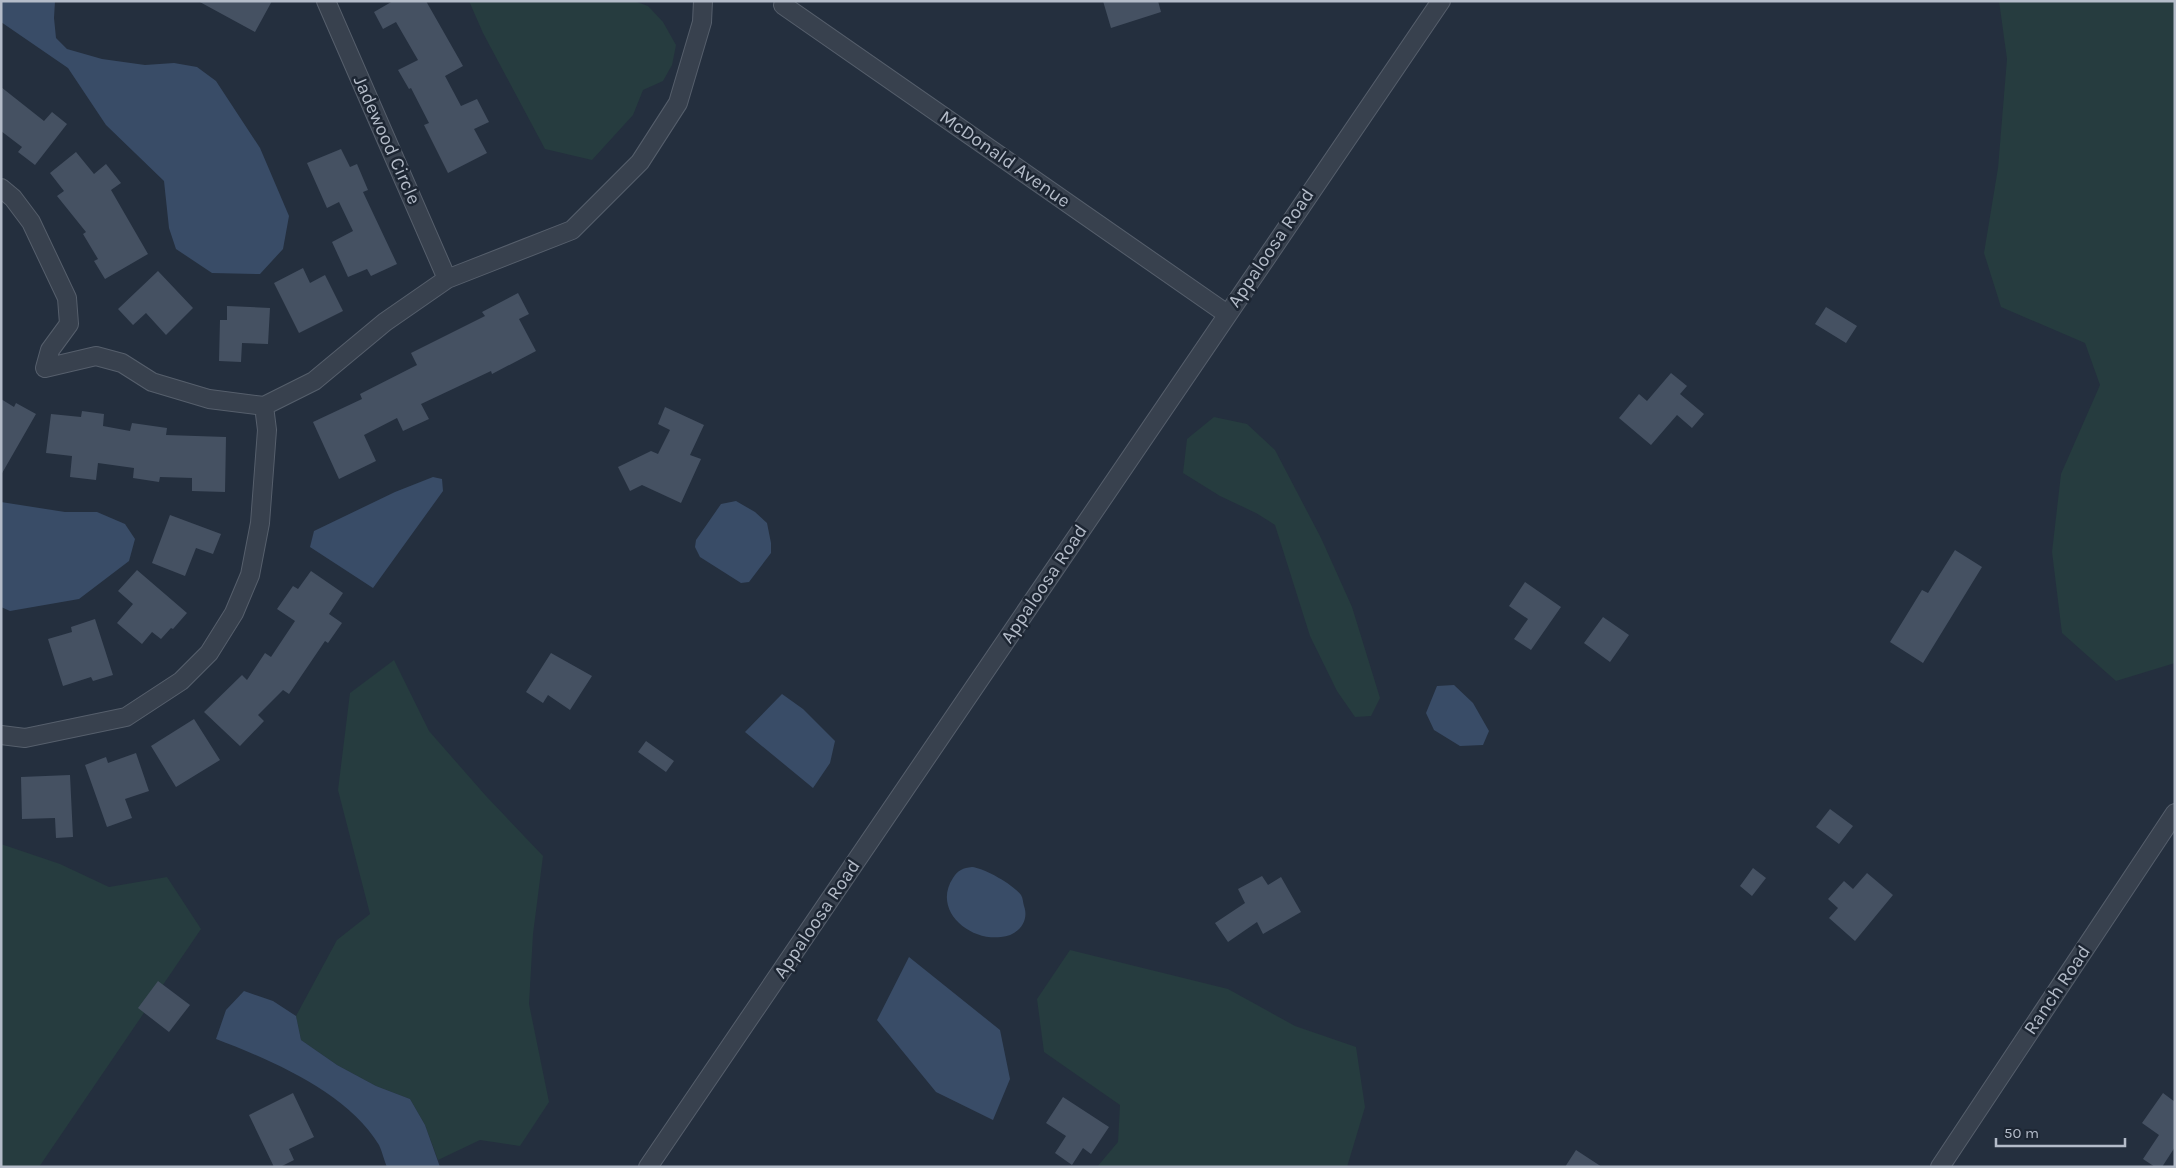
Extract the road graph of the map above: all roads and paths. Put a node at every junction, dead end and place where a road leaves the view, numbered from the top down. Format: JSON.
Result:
{"nodes":[{"id":1,"x":326,"y":1,"type":"edge"},
{"id":2,"x":703,"y":1,"type":"edge"},
{"id":3,"x":1440,"y":1,"type":"edge"},
{"id":4,"x":782,"y":6,"type":"dead end"},
{"id":5,"x":5,"y":197,"type":"edge"},
{"id":6,"x":447,"y":279,"type":"junction"},
{"id":7,"x":1226,"y":314,"type":"junction"},
{"id":8,"x":264,"y":406,"type":"junction"},
{"id":9,"x":1,"y":735,"type":"edge"},
{"id":10,"x":2175,"y":813,"type":"edge"},
{"id":11,"x":648,"y":1167,"type":"edge"},
{"id":12,"x":1940,"y":1167,"type":"edge"}],
"edges":[{"from":1,"to":6,"type":"street","name":"Jadewood Circle"},
{"from":2,"to":6,"type":"street"},
{"from":3,"to":7,"type":"street","name":"Appaloosa Road"},
{"from":4,"to":7,"type":"street","name":"McDonald Avenue"},
{"from":5,"to":8,"type":"street"},
{"from":6,"to":8,"type":"street"},
{"from":7,"to":11,"type":"street","name":"Appaloosa Road"},
{"from":8,"to":9,"type":"street"},
{"from":10,"to":12,"type":"street","name":"Ranch Road"}]}
